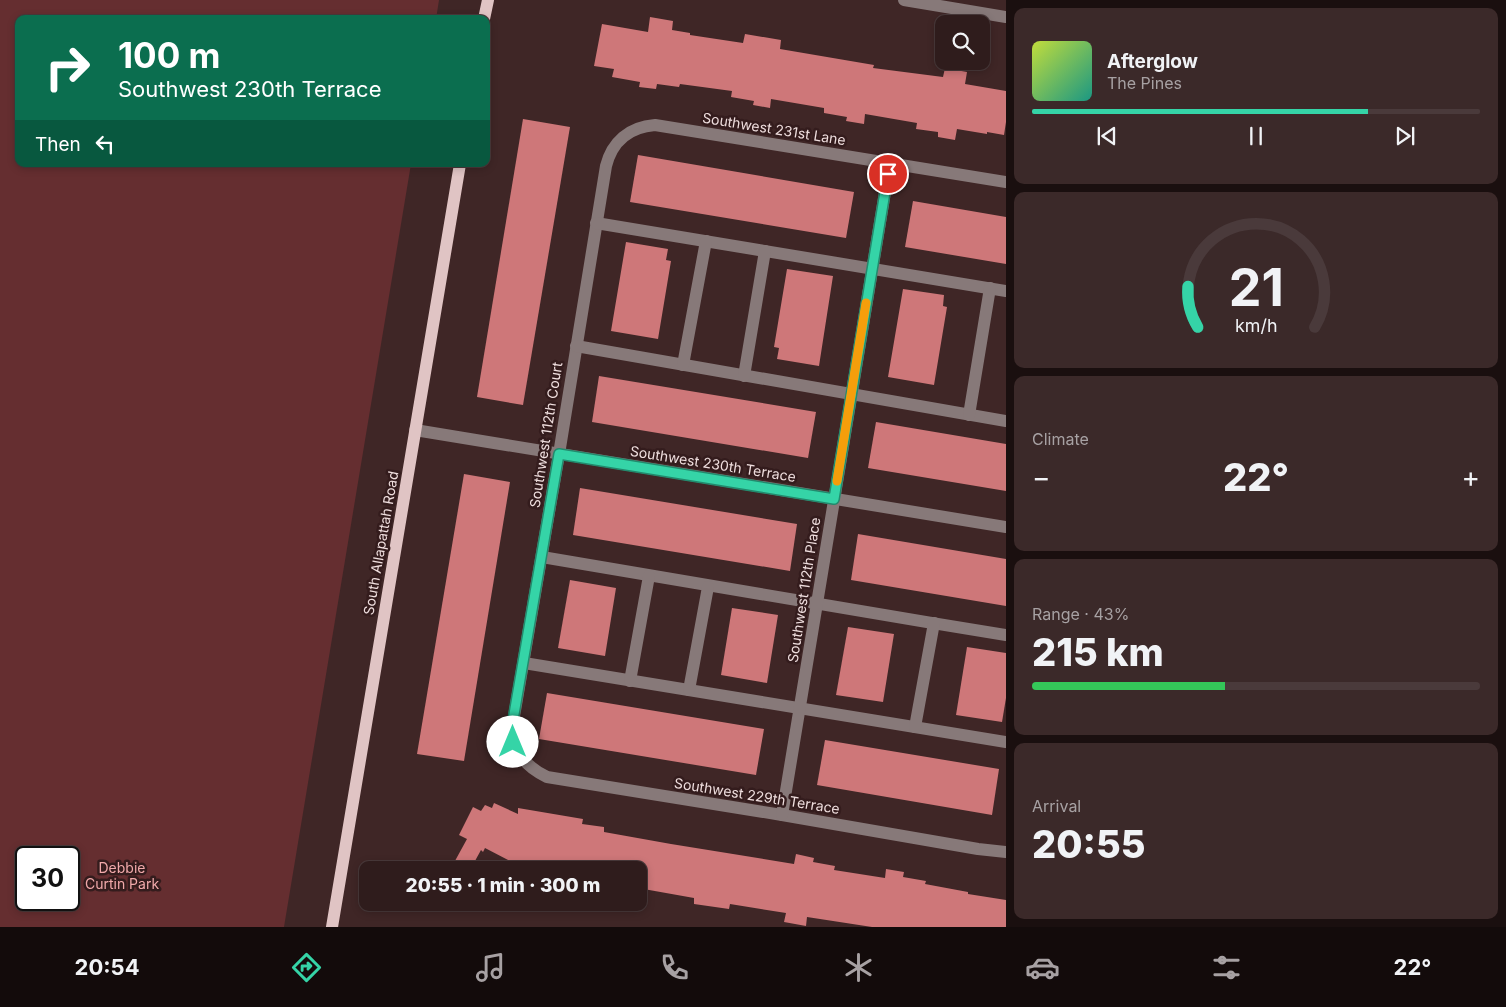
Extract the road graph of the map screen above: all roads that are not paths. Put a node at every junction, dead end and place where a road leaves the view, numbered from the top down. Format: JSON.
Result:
{"nodes":[{"id":1,"x":488,"y":0,"type":"edge"},
{"id":2,"x":904,"y":0,"type":"edge"},
{"id":3,"x":485,"y":15,"type":"edge"},
{"id":4,"x":1006,"y":17,"type":"edge"},
{"id":5,"x":627,"y":133,"type":"joint"},
{"id":6,"x":890,"y":162,"type":"junction"},
{"id":7,"x":459,"y":167,"type":"edge"},
{"id":8,"x":1006,"y":182,"type":"edge"},
{"id":9,"x":596,"y":223,"type":"junction"},
{"id":10,"x":706,"y":241,"type":"junction"},
{"id":11,"x":765,"y":250,"type":"junction"},
{"id":12,"x":872,"y":268,"type":"junction"},
{"id":13,"x":990,"y":288,"type":"junction"},
{"id":14,"x":1006,"y":291,"type":"edge"},
{"id":15,"x":576,"y":346,"type":"junction"},
{"id":16,"x":683,"y":365,"type":"junction"},
{"id":17,"x":744,"y":376,"type":"junction"},
{"id":18,"x":852,"y":395,"type":"junction"},
{"id":19,"x":969,"y":415,"type":"junction"},
{"id":20,"x":1006,"y":421,"type":"edge"},
{"id":21,"x":415,"y":430,"type":"junction"},
{"id":22,"x":559,"y":454,"type":"junction"},
{"id":23,"x":834,"y":499,"type":"junction"},
{"id":24,"x":1006,"y":527,"type":"edge"},
{"id":25,"x":542,"y":557,"type":"junction"},
{"id":26,"x":649,"y":576,"type":"junction"},
{"id":27,"x":708,"y":587,"type":"junction"},
{"id":28,"x":817,"y":603,"type":"junction"},
{"id":29,"x":934,"y":624,"type":"junction"},
{"id":30,"x":1006,"y":636,"type":"edge"},
{"id":31,"x":524,"y":663,"type":"junction"},
{"id":32,"x":630,"y":681,"type":"junction"},
{"id":33,"x":689,"y":690,"type":"junction"},
{"id":34,"x":800,"y":708,"type":"junction"},
{"id":35,"x":915,"y":727,"type":"junction"},
{"id":36,"x":1006,"y":742,"type":"edge"},
{"id":37,"x":516,"y":748,"type":"joint"},
{"id":38,"x":782,"y":815,"type":"junction"},
{"id":39,"x":1006,"y":852,"type":"edge"},
{"id":40,"x":332,"y":927,"type":"edge"}],
"edges":[{"from":1,"to":3,"type":"main road"},
{"from":2,"to":4,"type":"street"},
{"from":5,"to":6,"type":"street","name":"Southwest 231st Lane"},
{"from":5,"to":9,"type":"street","name":"Southwest 112th Court"},
{"from":6,"to":8,"type":"street","name":"Southwest 231st Lane"},
{"from":6,"to":12,"type":"street","name":"Southwest 112th Place"},
{"from":7,"to":21,"type":"main road","name":"South Allapattah Road"},
{"from":9,"to":10,"type":"street"},
{"from":9,"to":15,"type":"street","name":"Southwest 112th Court"},
{"from":10,"to":11,"type":"street"},
{"from":10,"to":16,"type":"street"},
{"from":11,"to":12,"type":"street"},
{"from":11,"to":17,"type":"street"},
{"from":12,"to":13,"type":"street"},
{"from":12,"to":18,"type":"street","name":"Southwest 112th Place"},
{"from":13,"to":14,"type":"street"},
{"from":13,"to":19,"type":"street"},
{"from":15,"to":16,"type":"street"},
{"from":15,"to":22,"type":"street","name":"Southwest 112th Court"},
{"from":16,"to":17,"type":"street"},
{"from":17,"to":18,"type":"street"},
{"from":18,"to":19,"type":"street"},
{"from":18,"to":23,"type":"street","name":"Southwest 112th Place"},
{"from":19,"to":20,"type":"street"},
{"from":21,"to":22,"type":"street","name":"Southwest 230th Terrace"},
{"from":21,"to":40,"type":"main road","name":"South Allapattah Road"},
{"from":22,"to":23,"type":"street","name":"Southwest 230th Terrace"},
{"from":22,"to":25,"type":"street","name":"Southwest 112th Court"},
{"from":23,"to":24,"type":"street","name":"Southwest 230th Terrace"},
{"from":23,"to":28,"type":"street","name":"Southwest 112th Place"},
{"from":25,"to":26,"type":"street"},
{"from":25,"to":31,"type":"street","name":"Southwest 112th Court"},
{"from":26,"to":27,"type":"street"},
{"from":26,"to":32,"type":"street"},
{"from":27,"to":28,"type":"street"},
{"from":27,"to":33,"type":"street"},
{"from":28,"to":29,"type":"street"},
{"from":28,"to":34,"type":"street","name":"Southwest 112th Place"},
{"from":29,"to":30,"type":"street"},
{"from":29,"to":35,"type":"street"},
{"from":31,"to":32,"type":"street"},
{"from":31,"to":37,"type":"street","name":"Southwest 112th Court"},
{"from":32,"to":33,"type":"street"},
{"from":33,"to":34,"type":"street"},
{"from":34,"to":35,"type":"street"},
{"from":34,"to":38,"type":"street","name":"Southwest 112th Place"},
{"from":35,"to":36,"type":"street"},
{"from":37,"to":38,"type":"street","name":"Southwest 229th Terrace"},
{"from":38,"to":39,"type":"street","name":"Southwest 229th Terrace"}]}
